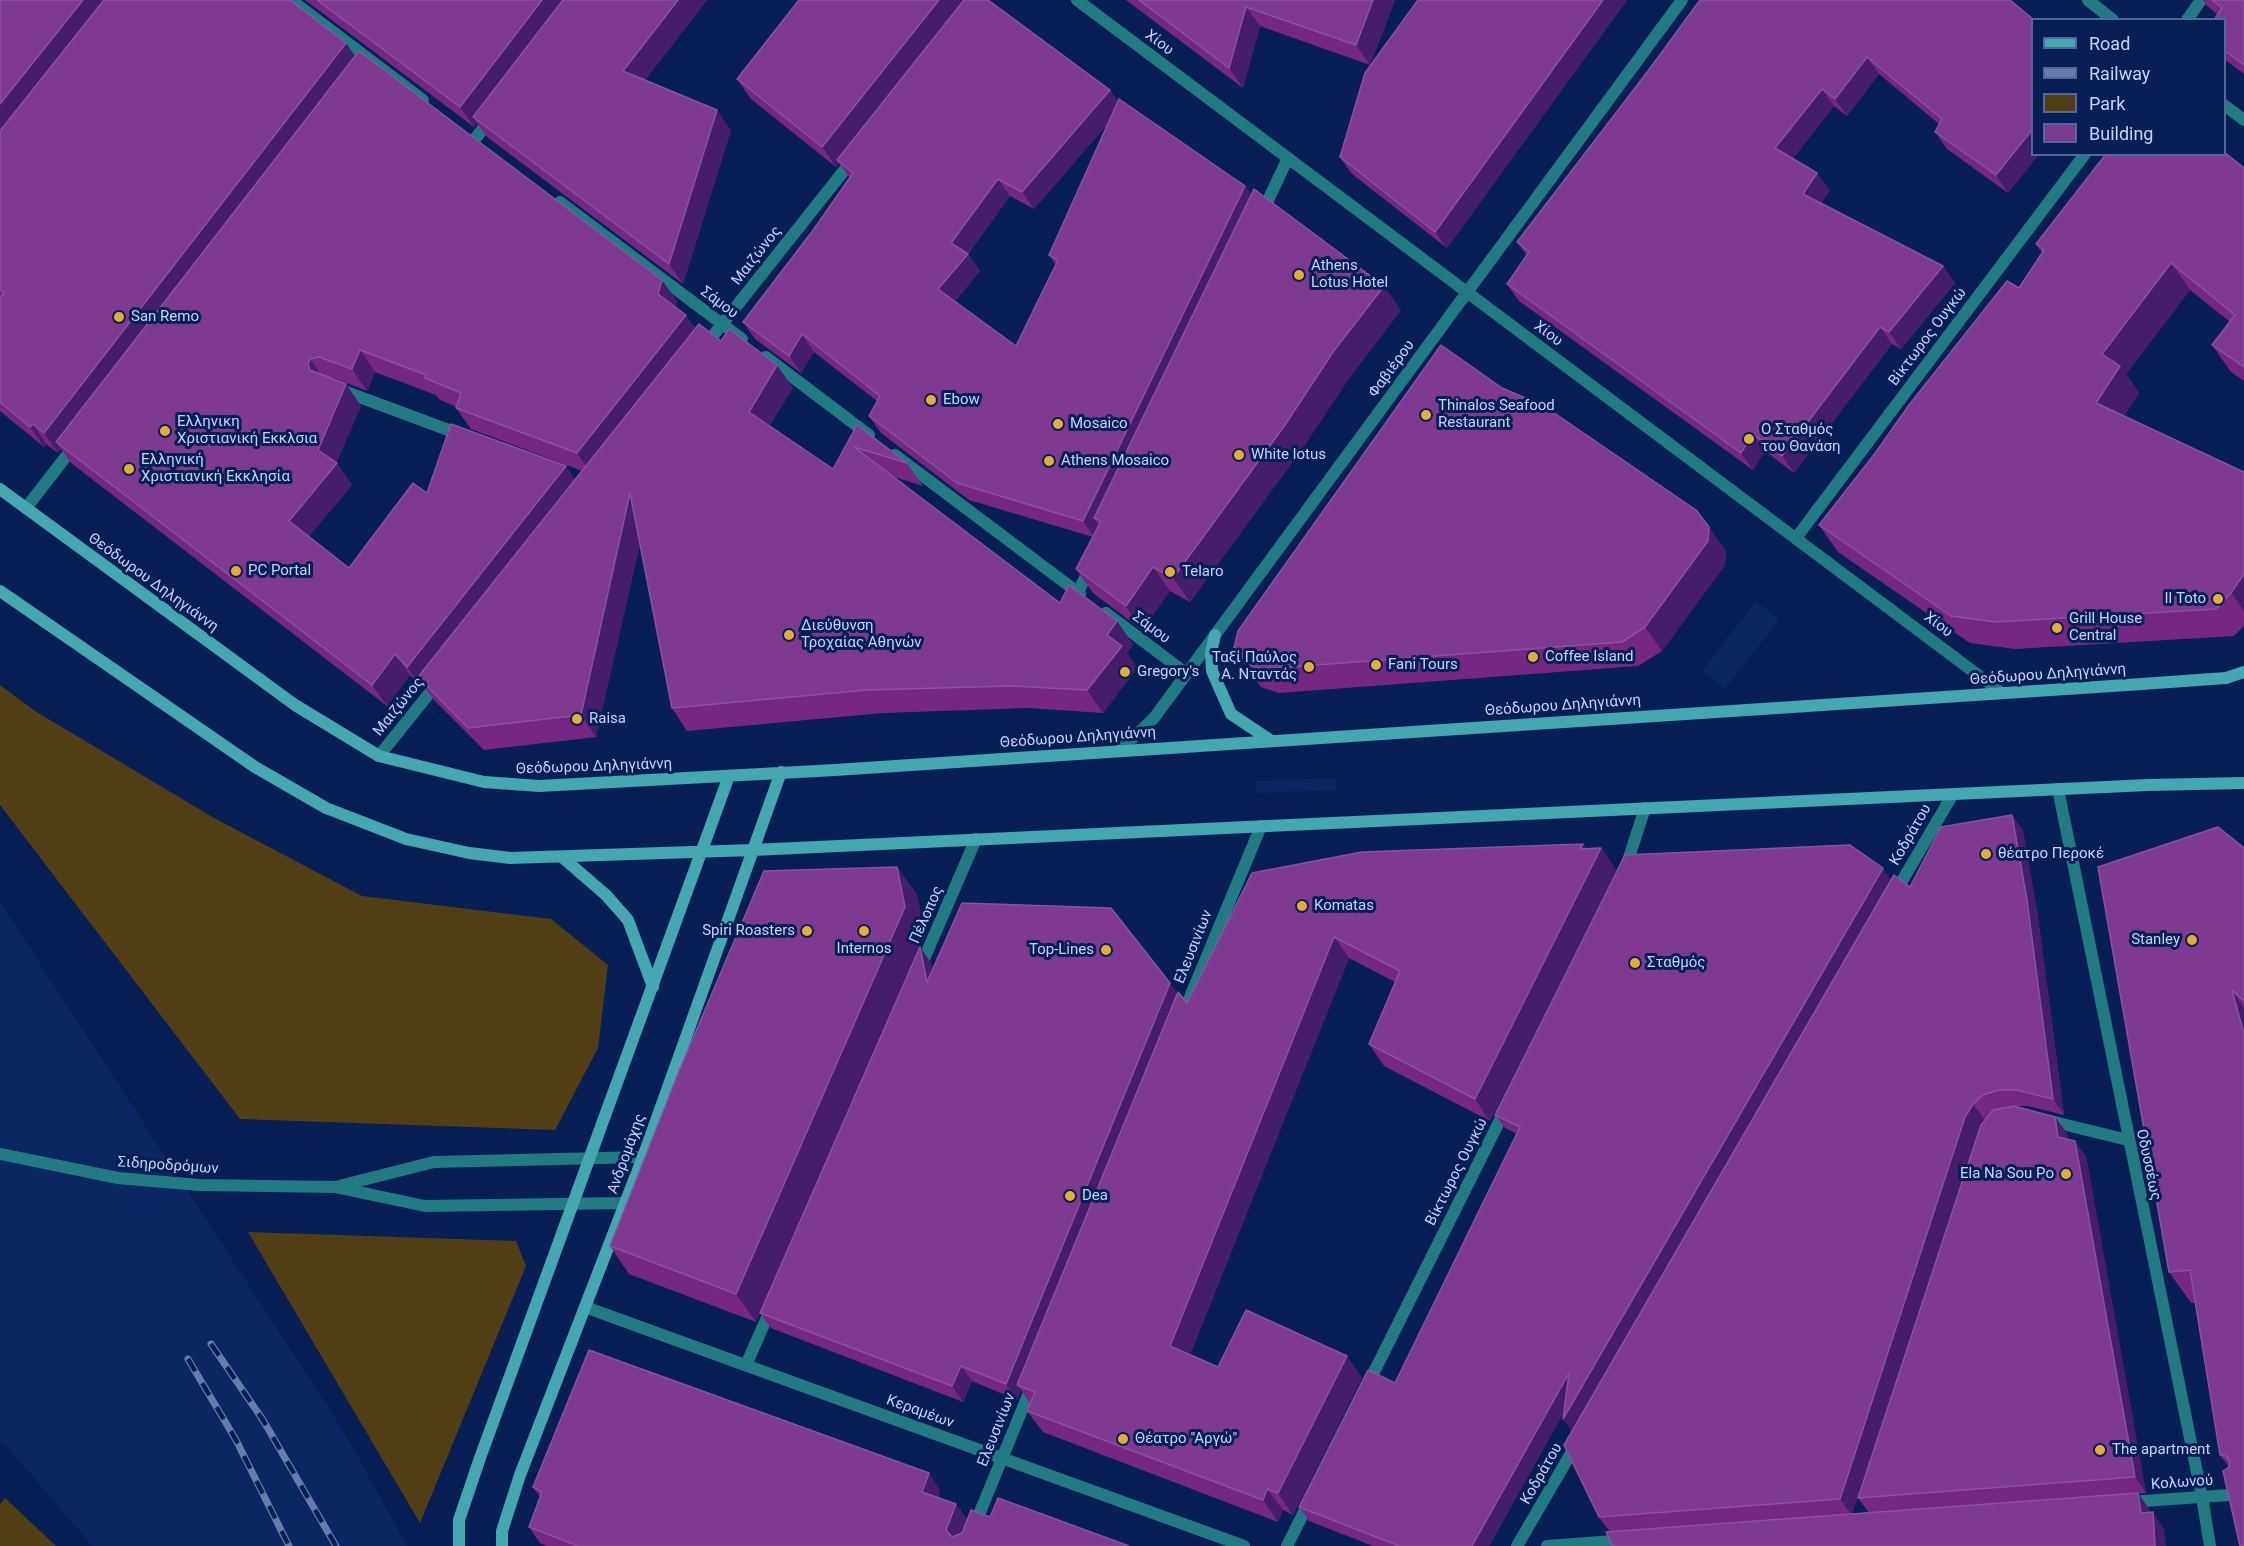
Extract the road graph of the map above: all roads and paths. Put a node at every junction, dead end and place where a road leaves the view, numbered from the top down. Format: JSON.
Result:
{"nodes":[{"id":1,"x":291,"y":0,"type":"edge"},
{"id":2,"x":1077,"y":0,"type":"edge"},
{"id":3,"x":1682,"y":0,"type":"edge"},
{"id":4,"x":2088,"y":0,"type":"edge"},
{"id":5,"x":2201,"y":0,"type":"edge"},
{"id":6,"x":2110,"y":18,"type":"edge"},
{"id":7,"x":2188,"y":18,"type":"edge"},
{"id":8,"x":2226,"y":106,"type":"edge"},
{"id":9,"x":438,"y":111,"type":"edge"},
{"id":10,"x":496,"y":111,"type":"edge"},
{"id":11,"x":2244,"y":120,"type":"edge"},
{"id":12,"x":475,"y":139,"type":"edge"},
{"id":13,"x":863,"y":146,"type":"edge"},
{"id":14,"x":2083,"y":156,"type":"edge"},
{"id":15,"x":1288,"y":158,"type":"junction"},
{"id":16,"x":551,"y":196,"type":"edge"},
{"id":17,"x":1258,"y":222,"type":"edge"},
{"id":18,"x":1467,"y":292,"type":"junction"},
{"id":19,"x":722,"y":324,"type":"junction"},
{"id":20,"x":694,"y":360,"type":"edge"},
{"id":21,"x":331,"y":386,"type":"edge"},
{"id":22,"x":84,"y":433,"type":"edge"},
{"id":23,"x":474,"y":439,"type":"edge"},
{"id":24,"x":0,"y":489,"type":"edge"},
{"id":25,"x":26,"y":508,"type":"junction"},
{"id":26,"x":1796,"y":538,"type":"junction"},
{"id":27,"x":1099,"y":550,"type":"edge"},
{"id":28,"x":0,"y":591,"type":"edge"},
{"id":29,"x":1088,"y":599,"type":"junction"},
{"id":30,"x":1215,"y":635,"type":"junction"},
{"id":31,"x":447,"y":670,"type":"edge"},
{"id":32,"x":2244,"y":672,"type":"edge"},
{"id":33,"x":1186,"y":674,"type":"junction"},
{"id":34,"x":2002,"y":693,"type":"junction"},
{"id":35,"x":1271,"y":740,"type":"junction"},
{"id":36,"x":1120,"y":750,"type":"junction"},
{"id":37,"x":379,"y":756,"type":"junction"},
{"id":38,"x":781,"y":772,"type":"junction"},
{"id":39,"x":729,"y":776,"type":"junction"},
{"id":40,"x":2244,"y":783,"type":"edge"},
{"id":41,"x":2058,"y":789,"type":"junction"},
{"id":42,"x":1953,"y":794,"type":"junction"},
{"id":43,"x":1645,"y":808,"type":"junction"},
{"id":44,"x":1261,"y":826,"type":"junction"},
{"id":45,"x":976,"y":839,"type":"junction"},
{"id":46,"x":753,"y":850,"type":"junction"},
{"id":47,"x":702,"y":852,"type":"junction"},
{"id":48,"x":562,"y":857,"type":"junction"},
{"id":49,"x":1618,"y":885,"type":"edge"},
{"id":50,"x":1888,"y":907,"type":"edge"},
{"id":51,"x":914,"y":982,"type":"edge"},
{"id":52,"x":653,"y":987,"type":"junction"},
{"id":53,"x":1181,"y":1020,"type":"edge"},
{"id":54,"x":1511,"y":1098,"type":"edge"},
{"id":55,"x":2037,"y":1117,"type":"edge"},
{"id":56,"x":2128,"y":1140,"type":"junction"},
{"id":57,"x":0,"y":1154,"type":"edge"},
{"id":58,"x":592,"y":1157,"type":"junction"},
{"id":59,"x":643,"y":1157,"type":"junction"},
{"id":60,"x":335,"y":1187,"type":"junction"},
{"id":61,"x":575,"y":1203,"type":"junction"},
{"id":62,"x":625,"y":1203,"type":"junction"},
{"id":63,"x":775,"y":1299,"type":"edge"},
{"id":64,"x":585,"y":1306,"type":"junction"},
{"id":65,"x":746,"y":1365,"type":"junction"},
{"id":66,"x":1038,"y":1370,"type":"edge"},
{"id":67,"x":1362,"y":1397,"type":"edge"},
{"id":68,"x":1583,"y":1433,"type":"edge"},
{"id":69,"x":1002,"y":1458,"type":"junction"},
{"id":70,"x":1314,"y":1493,"type":"edge"},
{"id":71,"x":2244,"y":1494,"type":"edge"},
{"id":72,"x":2202,"y":1497,"type":"junction"},
{"id":73,"x":2119,"y":1503,"type":"edge"},
{"id":74,"x":1646,"y":1538,"type":"edge"},
{"id":75,"x":459,"y":1546,"type":"edge"},
{"id":76,"x":502,"y":1546,"type":"edge"},
{"id":77,"x":966,"y":1546,"type":"edge"},
{"id":78,"x":1244,"y":1546,"type":"edge"},
{"id":79,"x":1287,"y":1546,"type":"edge"},
{"id":80,"x":1517,"y":1546,"type":"edge"},
{"id":81,"x":1547,"y":1546,"type":"edge"},
{"id":82,"x":2210,"y":1546,"type":"edge"}],
"edges":[{"from":1,"to":9,"type":"street"},
{"from":2,"to":15,"type":"street","name":"Χίου"},
{"from":3,"to":18,"type":"street","name":"Φαβιέρου"},
{"from":4,"to":6,"type":"street"},
{"from":5,"to":7,"type":"street"},
{"from":8,"to":11,"type":"street"},
{"from":10,"to":12,"type":"street"},
{"from":13,"to":19,"type":"street","name":"Μαιζώνος"},
{"from":14,"to":26,"type":"street","name":"Βίκτωρος Ουγκώ"},
{"from":15,"to":17,"type":"street"},
{"from":15,"to":18,"type":"street","name":"Χίου"},
{"from":16,"to":19,"type":"street","name":"Σάμου"},
{"from":18,"to":26,"type":"street","name":"Χίου"},
{"from":18,"to":30,"type":"street","name":"Φαβιέρου"},
{"from":19,"to":20,"type":"street","name":"Μαιζώνος"},
{"from":19,"to":29,"type":"street","name":"Σάμου"},
{"from":21,"to":23,"type":"street"},
{"from":22,"to":25,"type":"street"},
{"from":24,"to":25,"type":"main road","name":"Θεόδωρου Δηληγιάννη"},
{"from":25,"to":37,"type":"main road","name":"Θεόδωρου Δηληγιάννη"},
{"from":26,"to":34,"type":"street","name":"Χίου"},
{"from":27,"to":29,"type":"street"},
{"from":28,"to":48,"type":"main road"},
{"from":29,"to":33,"type":"street","name":"Σάμου"},
{"from":30,"to":33,"type":"street","name":"Φαβιέρου"},
{"from":30,"to":35,"type":"main road"},
{"from":31,"to":37,"type":"street","name":"Μαιζώνος"},
{"from":32,"to":34,"type":"main road","name":"Θεόδωρου Δηληγιάννη"},
{"from":33,"to":36,"type":"street","name":"Φαβιέρου"},
{"from":34,"to":35,"type":"main road","name":"Θεόδωρου Δηληγιάννη"},
{"from":35,"to":36,"type":"main road","name":"Θεόδωρου Δηληγιάννη"},
{"from":36,"to":38,"type":"main road","name":"Θεόδωρου Δηληγιάννη"},
{"from":37,"to":39,"type":"main road","name":"Θεόδωρου Δηληγιάννη"},
{"from":38,"to":39,"type":"main road","name":"Θεόδωρου Δηληγιάννη"},
{"from":38,"to":46,"type":"main road","name":"Ανδρομάχης"},
{"from":39,"to":47,"type":"main road"},
{"from":40,"to":41,"type":"main road"},
{"from":41,"to":42,"type":"main road"},
{"from":41,"to":56,"type":"street","name":"Οδυσσέως"},
{"from":42,"to":43,"type":"main road"},
{"from":42,"to":50,"type":"street","name":"Κοδράτου"},
{"from":43,"to":44,"type":"main road"},
{"from":43,"to":49,"type":"street"},
{"from":44,"to":45,"type":"main road"},
{"from":44,"to":53,"type":"street","name":"Ελευσινίων"},
{"from":45,"to":46,"type":"main road"},
{"from":45,"to":51,"type":"street","name":"Πέλοπος"},
{"from":46,"to":47,"type":"main road"},
{"from":46,"to":59,"type":"main road","name":"Ανδρομάχης"},
{"from":47,"to":48,"type":"main road"},
{"from":47,"to":52,"type":"main road"},
{"from":48,"to":52,"type":"main road"},
{"from":52,"to":58,"type":"main road"},
{"from":54,"to":67,"type":"street","name":"Βίκτωρος Ουγκώ"},
{"from":55,"to":56,"type":"street"},
{"from":56,"to":72,"type":"street","name":"Οδυσσέως"},
{"from":57,"to":60,"type":"street","name":"Σιδηροδρόμων"},
{"from":58,"to":59,"type":"street","name":"Σιδηροδρόμων"},
{"from":58,"to":60,"type":"street","name":"Σιδηροδρόμων"},
{"from":58,"to":61,"type":"main road"},
{"from":59,"to":62,"type":"main road","name":"Ανδρομάχης"},
{"from":60,"to":61,"type":"street","name":"Σιδηροδρόμων"},
{"from":61,"to":62,"type":"street","name":"Σιδηροδρόμων"},
{"from":61,"to":75,"type":"main road"},
{"from":62,"to":64,"type":"main road","name":"Ανδρομάχης"},
{"from":63,"to":65,"type":"street"},
{"from":64,"to":65,"type":"street","name":"Κεραμέων"},
{"from":64,"to":76,"type":"main road","name":"Ανδρομάχης"},
{"from":65,"to":69,"type":"street","name":"Κεραμέων"},
{"from":66,"to":69,"type":"street","name":"Ελευσινίων"},
{"from":68,"to":80,"type":"street","name":"Κοδράτου"},
{"from":69,"to":77,"type":"street","name":"Ελευσινίων"},
{"from":69,"to":78,"type":"street","name":"Κεραμέων"},
{"from":70,"to":79,"type":"street"},
{"from":71,"to":72,"type":"street","name":"Κολωνού"},
{"from":72,"to":73,"type":"street","name":"Κολωνού"},
{"from":72,"to":82,"type":"street","name":"Οδυσσέως"},
{"from":74,"to":81,"type":"street"}]}
